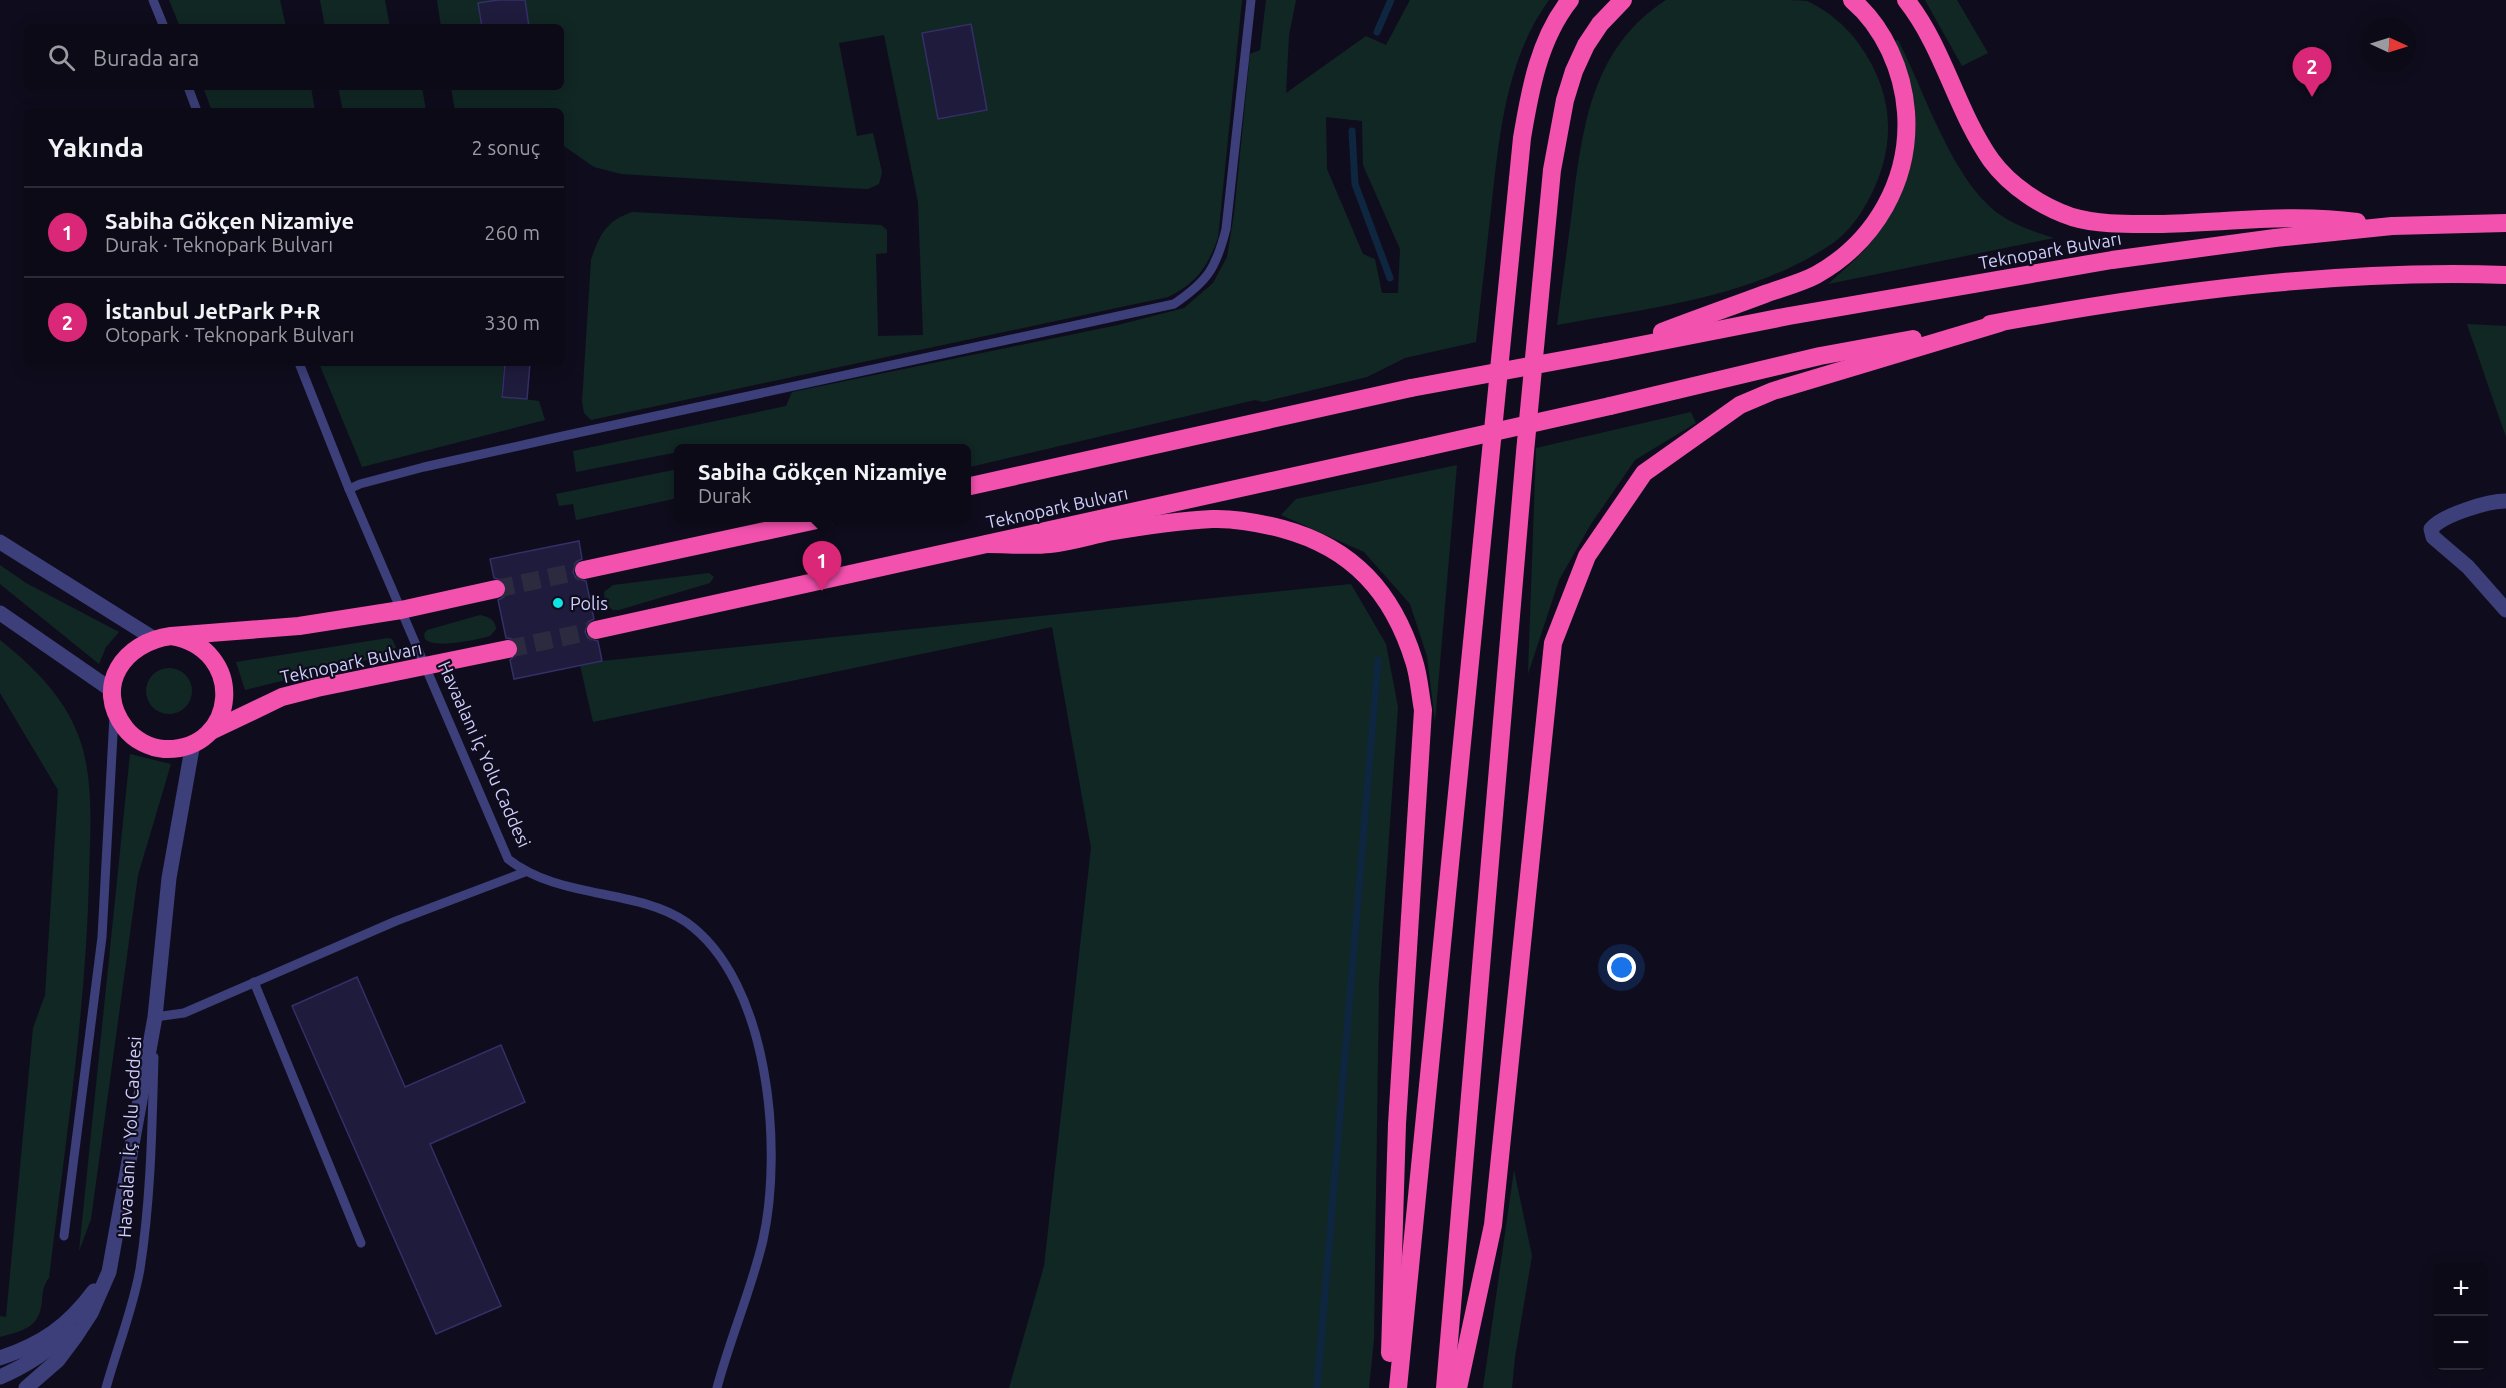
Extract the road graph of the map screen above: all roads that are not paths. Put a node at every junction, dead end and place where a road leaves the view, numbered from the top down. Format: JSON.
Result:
{"nodes":[{"id":1,"x":153,"y":0,"type":"edge"},
{"id":2,"x":1251,"y":0,"type":"edge"},
{"id":3,"x":1570,"y":0,"type":"edge"},
{"id":4,"x":1623,"y":0,"type":"edge"},
{"id":5,"x":1852,"y":0,"type":"edge"},
{"id":6,"x":1906,"y":0,"type":"edge"},
{"id":7,"x":163,"y":24,"type":"edge"},
{"id":8,"x":189,"y":90,"type":"edge"},
{"id":9,"x":196,"y":108,"type":"edge"},
{"id":10,"x":2506,"y":223,"type":"edge"},
{"id":11,"x":2392,"y":226,"type":"junction"},
{"id":12,"x":2506,"y":275,"type":"edge"},
{"id":13,"x":2000,"y":322,"type":"junction"},
{"id":14,"x":1606,"y":352,"type":"junction"},
{"id":15,"x":299,"y":366,"type":"edge"},
{"id":16,"x":971,"y":486,"type":"edge"},
{"id":17,"x":349,"y":489,"type":"junction"},
{"id":18,"x":2506,"y":501,"type":"edge"},
{"id":19,"x":807,"y":522,"type":"edge"},
{"id":20,"x":0,"y":542,"type":"edge"},
{"id":21,"x":987,"y":544,"type":"junction"},
{"id":22,"x":584,"y":570,"type":"tunnel mouth"},
{"id":23,"x":496,"y":589,"type":"tunnel mouth"},
{"id":24,"x":401,"y":610,"type":"junction"},
{"id":25,"x":2506,"y":610,"type":"edge"},
{"id":26,"x":0,"y":613,"type":"edge"},
{"id":27,"x":596,"y":630,"type":"tunnel mouth"},
{"id":28,"x":162,"y":637,"type":"junction"},
{"id":29,"x":508,"y":649,"type":"tunnel mouth"},
{"id":30,"x":426,"y":667,"type":"junction"},
{"id":31,"x":114,"y":699,"type":"junction"},
{"id":32,"x":209,"y":732,"type":"junction"},
{"id":33,"x":193,"y":743,"type":"junction"},
{"id":34,"x":525,"y":872,"type":"junction"},
{"id":35,"x":254,"y":982,"type":"junction"},
{"id":36,"x":155,"y":1017,"type":"junction"},
{"id":37,"x":64,"y":1236,"type":"dead end"},
{"id":38,"x":361,"y":1243,"type":"dead end"},
{"id":39,"x":109,"y":1272,"type":"junction"},
{"id":40,"x":0,"y":1358,"type":"edge"},
{"id":41,"x":0,"y":1377,"type":"edge"},
{"id":42,"x":26,"y":1388,"type":"edge"},
{"id":43,"x":106,"y":1388,"type":"edge"},
{"id":44,"x":717,"y":1388,"type":"edge"},
{"id":45,"x":1389,"y":1388,"type":"edge"},
{"id":46,"x":1398,"y":1388,"type":"edge"},
{"id":47,"x":1445,"y":1388,"type":"edge"},
{"id":48,"x":1458,"y":1388,"type":"edge"}],
"edges":[{"from":1,"to":7,"type":"lane"},
{"from":2,"to":17,"type":"lane"},
{"from":3,"to":46,"type":"highway"},
{"from":4,"to":47,"type":"highway"},
{"from":5,"to":14,"type":"highway"},
{"from":6,"to":11,"type":"highway"},
{"from":8,"to":9,"type":"lane"},
{"from":10,"to":11,"type":"highway","name":"Teknopark Bulvarı"},
{"from":11,"to":14,"type":"highway","name":"Teknopark Bulvarı"},
{"from":12,"to":13,"type":"highway"},
{"from":13,"to":21,"type":"highway","name":"Teknopark Bulvarı","bridge":true},
{"from":13,"to":48,"type":"highway"},
{"from":14,"to":16,"type":"highway","bridge":true},
{"from":15,"to":17,"type":"lane","name":"Havaalanı İç Yolu Caddesi"},
{"from":17,"to":24,"type":"lane","name":"Havaalanı İç Yolu Caddesi"},
{"from":18,"to":25,"type":"street"},
{"from":19,"to":22,"type":"highway"},
{"from":20,"to":28,"type":"street"},
{"from":21,"to":27,"type":"highway","name":"Teknopark Bulvarı"},
{"from":21,"to":45,"type":"highway"},
{"from":23,"to":24,"type":"highway"},
{"from":24,"to":28,"type":"highway"},
{"from":24,"to":30,"type":"lane","name":"Havaalanı İç Yolu Caddesi"},
{"from":26,"to":31,"type":"street"},
{"from":28,"to":31,"type":"highway"},
{"from":28,"to":32,"type":"highway"},
{"from":29,"to":30,"type":"highway","name":"Teknopark Bulvarı"},
{"from":30,"to":32,"type":"highway","name":"Teknopark Bulvarı"},
{"from":30,"to":34,"type":"lane","name":"Havaalanı İç Yolu Caddesi"},
{"from":31,"to":33,"type":"highway"},
{"from":31,"to":37,"type":"lane"},
{"from":32,"to":33,"type":"highway"},
{"from":33,"to":36,"type":"street","name":"Havaalanı İç Yolu Caddesi"},
{"from":34,"to":35,"type":"lane"},
{"from":34,"to":44,"type":"lane","name":"Havaalanı İç Yolu Caddesi"},
{"from":35,"to":36,"type":"lane"},
{"from":35,"to":38,"type":"lane"},
{"from":36,"to":39,"type":"street"},
{"from":36,"to":43,"type":"lane","name":"Havaalanı İç Yolu Caddesi"},
{"from":39,"to":40,"type":"street"},
{"from":39,"to":41,"type":"street"},
{"from":39,"to":42,"type":"street"}]}
